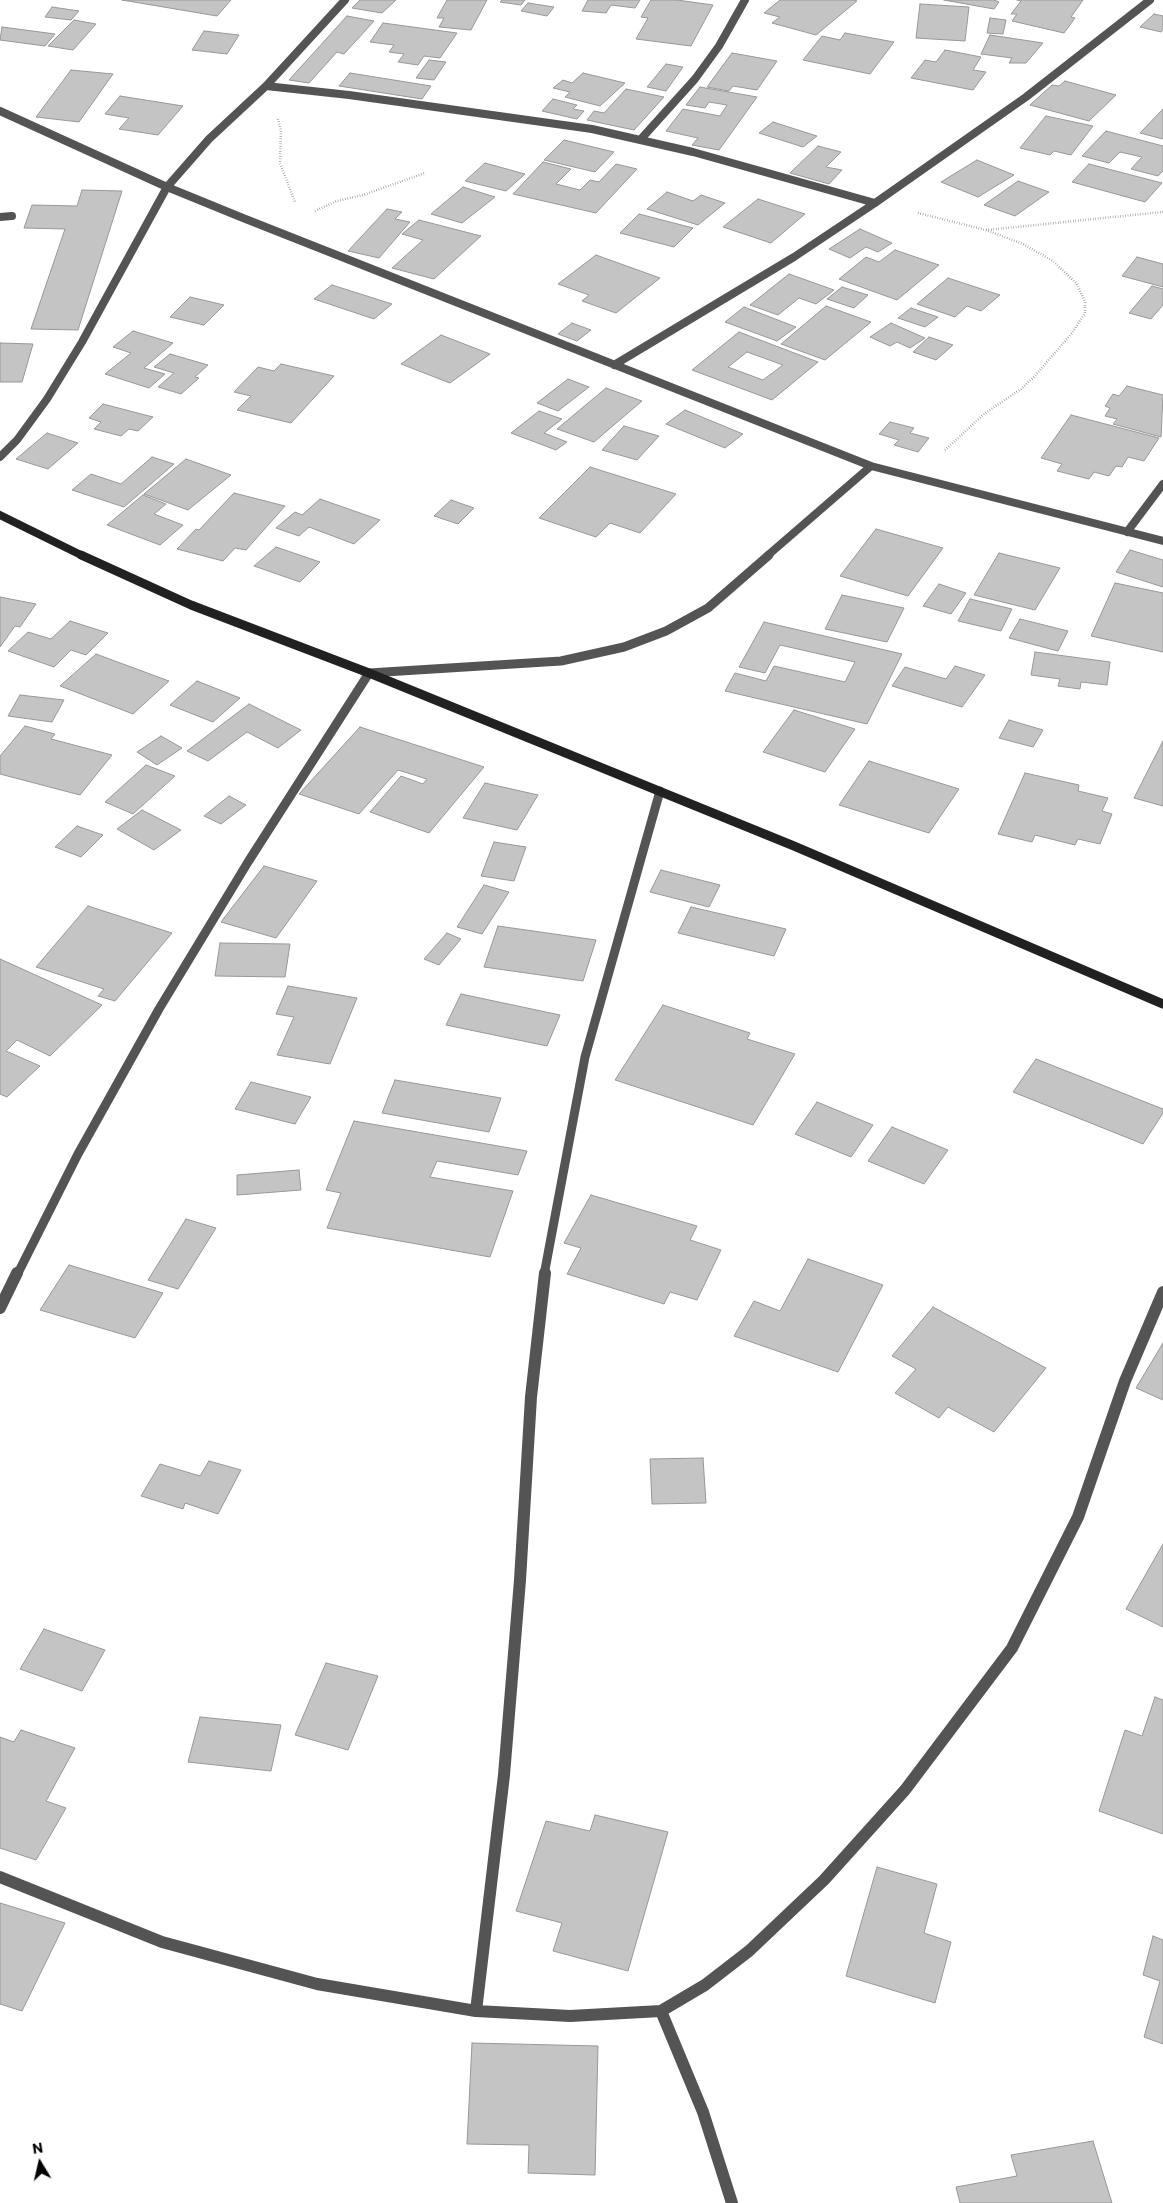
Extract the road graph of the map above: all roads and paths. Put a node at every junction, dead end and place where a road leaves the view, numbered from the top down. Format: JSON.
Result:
{"nodes":[{"id":1,"x":346,"y":0,"type":"edge"},
{"id":2,"x":746,"y":0,"type":"edge"},
{"id":3,"x":1150,"y":0,"type":"edge"},
{"id":4,"x":269,"y":87,"type":"junction"},
{"id":5,"x":0,"y":111,"type":"edge"},
{"id":6,"x":641,"y":139,"type":"junction"},
{"id":7,"x":425,"y":173,"type":"dead end"},
{"id":8,"x":167,"y":187,"type":"junction"},
{"id":9,"x":875,"y":203,"type":"junction"},
{"id":10,"x":1163,"y":212,"type":"edge"},
{"id":11,"x":0,"y":216,"type":"edge"},
{"id":12,"x":12,"y":216,"type":"dead end"},
{"id":13,"x":302,"y":221,"type":"junction"},
{"id":14,"x":986,"y":230,"type":"junction"},
{"id":15,"x":315,"y":246,"type":"junction"},
{"id":16,"x":614,"y":365,"type":"junction"},
{"id":17,"x":0,"y":457,"type":"edge"},
{"id":18,"x":871,"y":466,"type":"junction"},
{"id":19,"x":916,"y":479,"type":"junction"},
{"id":20,"x":1163,"y":484,"type":"edge"},
{"id":21,"x":0,"y":515,"type":"edge"},
{"id":22,"x":1127,"y":532,"type":"junction"},
{"id":23,"x":1163,"y":541,"type":"edge"},
{"id":24,"x":369,"y":673,"type":"junction"},
{"id":25,"x":660,"y":791,"type":"junction"},
{"id":26,"x":1163,"y":1004,"type":"edge"},
{"id":27,"x":1163,"y":1292,"type":"edge"},
{"id":28,"x":0,"y":1308,"type":"edge"},
{"id":29,"x":0,"y":1877,"type":"edge"},
{"id":30,"x":476,"y":2011,"type":"junction"},
{"id":31,"x":661,"y":2011,"type":"junction"},
{"id":32,"x":732,"y":2203,"type":"edge"}],
"edges":[{"from":1,"to":4,"type":"street"},
{"from":2,"to":6,"type":"street"},
{"from":3,"to":9,"type":"street"},
{"from":4,"to":6,"type":"street"},
{"from":4,"to":8,"type":"street"},
{"from":4,"to":13,"type":"path"},
{"from":5,"to":8,"type":"street"},
{"from":6,"to":9,"type":"street"},
{"from":7,"to":13,"type":"path"},
{"from":8,"to":15,"type":"street"},
{"from":8,"to":17,"type":"street"},
{"from":9,"to":14,"type":"path"},
{"from":9,"to":16,"type":"street"},
{"from":10,"to":14,"type":"path"},
{"from":11,"to":12,"type":"street"},
{"from":13,"to":15,"type":"path"},
{"from":14,"to":19,"type":"path"},
{"from":15,"to":16,"type":"street"},
{"from":16,"to":18,"type":"street"},
{"from":18,"to":19,"type":"street"},
{"from":18,"to":24,"type":"street"},
{"from":19,"to":22,"type":"street"},
{"from":20,"to":22,"type":"street"},
{"from":21,"to":24,"type":"street"},
{"from":22,"to":23,"type":"street"},
{"from":24,"to":25,"type":"street"},
{"from":24,"to":28,"type":"street"},
{"from":25,"to":26,"type":"street"},
{"from":25,"to":30,"type":"street"},
{"from":27,"to":31,"type":"street"},
{"from":29,"to":30,"type":"street"},
{"from":30,"to":31,"type":"street"},
{"from":31,"to":32,"type":"street"}]}
